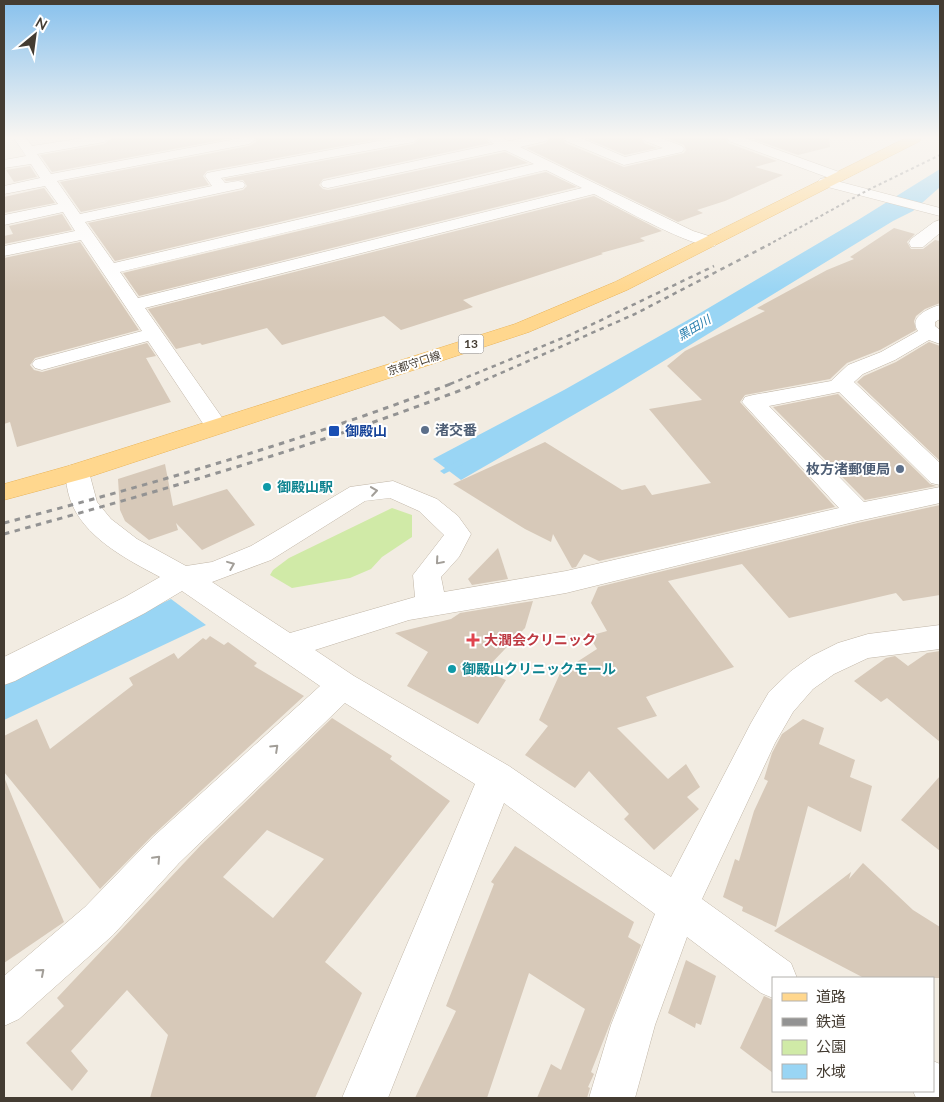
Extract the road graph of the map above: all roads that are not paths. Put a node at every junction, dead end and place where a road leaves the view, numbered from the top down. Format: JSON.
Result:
{"nodes":[{"id":1,"x":55,"y":189,"type":"edge"},
{"id":2,"x":215,"y":189,"type":"edge"},
{"id":3,"x":447,"y":189,"type":"edge"},
{"id":4,"x":480,"y":189,"type":"edge"},
{"id":5,"x":589,"y":189,"type":"edge"},
{"id":6,"x":598,"y":189,"type":"edge"},
{"id":7,"x":811,"y":189,"type":"edge"},
{"id":8,"x":862,"y":189,"type":"edge"},
{"id":9,"x":488,"y":194,"type":"dead end"},
{"id":10,"x":940,"y":212,"type":"edge"},
{"id":11,"x":4,"y":220,"type":"edge"},
{"id":12,"x":76,"y":220,"type":"junction"},
{"id":13,"x":709,"y":242,"type":"junction"},
{"id":14,"x":918,"y":243,"type":"dead end"},
{"id":15,"x":4,"y":251,"type":"edge"},
{"id":16,"x":109,"y":269,"type":"junction"},
{"id":17,"x":134,"y":305,"type":"junction"},
{"id":18,"x":940,"y":311,"type":"edge"},
{"id":19,"x":153,"y":334,"type":"junction"},
{"id":20,"x":935,"y":336,"type":"edge"},
{"id":21,"x":42,"y":364,"type":"dead end"},
{"id":22,"x":841,"y":382,"type":"junction"},
{"id":23,"x":216,"y":426,"type":"junction"},
{"id":24,"x":77,"y":472,"type":"junction"},
{"id":25,"x":940,"y":477,"type":"edge"},
{"id":26,"x":4,"y":492,"type":"edge"},
{"id":27,"x":940,"y":495,"type":"edge"},
{"id":28,"x":858,"y":512,"type":"junction"},
{"id":29,"x":184,"y":577,"type":"junction"},
{"id":30,"x":431,"y":604,"type":"junction"},
{"id":31,"x":940,"y":637,"type":"edge"},
{"id":32,"x":286,"y":646,"type":"junction"},
{"id":33,"x":4,"y":672,"type":"edge"},
{"id":34,"x":343,"y":685,"type":"junction"},
{"id":35,"x":496,"y":777,"type":"junction"},
{"id":36,"x":678,"y":906,"type":"junction"},
{"id":37,"x":775,"y":977,"type":"edge"},
{"id":38,"x":4,"y":1004,"type":"edge"},
{"id":39,"x":365,"y":1098,"type":"edge"},
{"id":40,"x":612,"y":1098,"type":"edge"}],
"edges":[{"from":1,"to":12,"type":"street"},
{"from":2,"to":12,"type":"street"},
{"from":3,"to":16,"type":"street"},
{"from":4,"to":9,"type":"street"},
{"from":5,"to":17,"type":"street"},
{"from":6,"to":13,"type":"street"},
{"from":7,"to":13,"type":"main road","name":"京都守口線","number":"13"},
{"from":8,"to":10,"type":"street"},
{"from":10,"to":14,"type":"street"},
{"from":11,"to":12,"type":"street"},
{"from":12,"to":15,"type":"street"},
{"from":12,"to":16,"type":"street"},
{"from":13,"to":23,"type":"main road","name":"京都守口線","number":"13"},
{"from":16,"to":17,"type":"street"},
{"from":17,"to":19,"type":"street"},
{"from":18,"to":20,"type":"street"},
{"from":19,"to":21,"type":"street"},
{"from":19,"to":23,"type":"street"},
{"from":20,"to":22,"type":"street"},
{"from":22,"to":25,"type":"street"},
{"from":22,"to":28,"type":"street"},
{"from":23,"to":24,"type":"main road","name":"京都守口線","number":"13"},
{"from":24,"to":26,"type":"main road","name":"京都守口線","number":"13"},
{"from":24,"to":29,"type":"street"},
{"from":27,"to":28,"type":"street"},
{"from":28,"to":30,"type":"street"},
{"from":29,"to":30,"type":"street","one_way":true},
{"from":29,"to":32,"type":"street"},
{"from":29,"to":33,"type":"street"},
{"from":30,"to":32,"type":"street"},
{"from":31,"to":36,"type":"street"},
{"from":32,"to":34,"type":"street"},
{"from":34,"to":35,"type":"street"},
{"from":38,"to":34,"type":"street","one_way":true},
{"from":35,"to":36,"type":"street"},
{"from":35,"to":39,"type":"street"},
{"from":36,"to":37,"type":"street"},
{"from":36,"to":40,"type":"street"}]}
